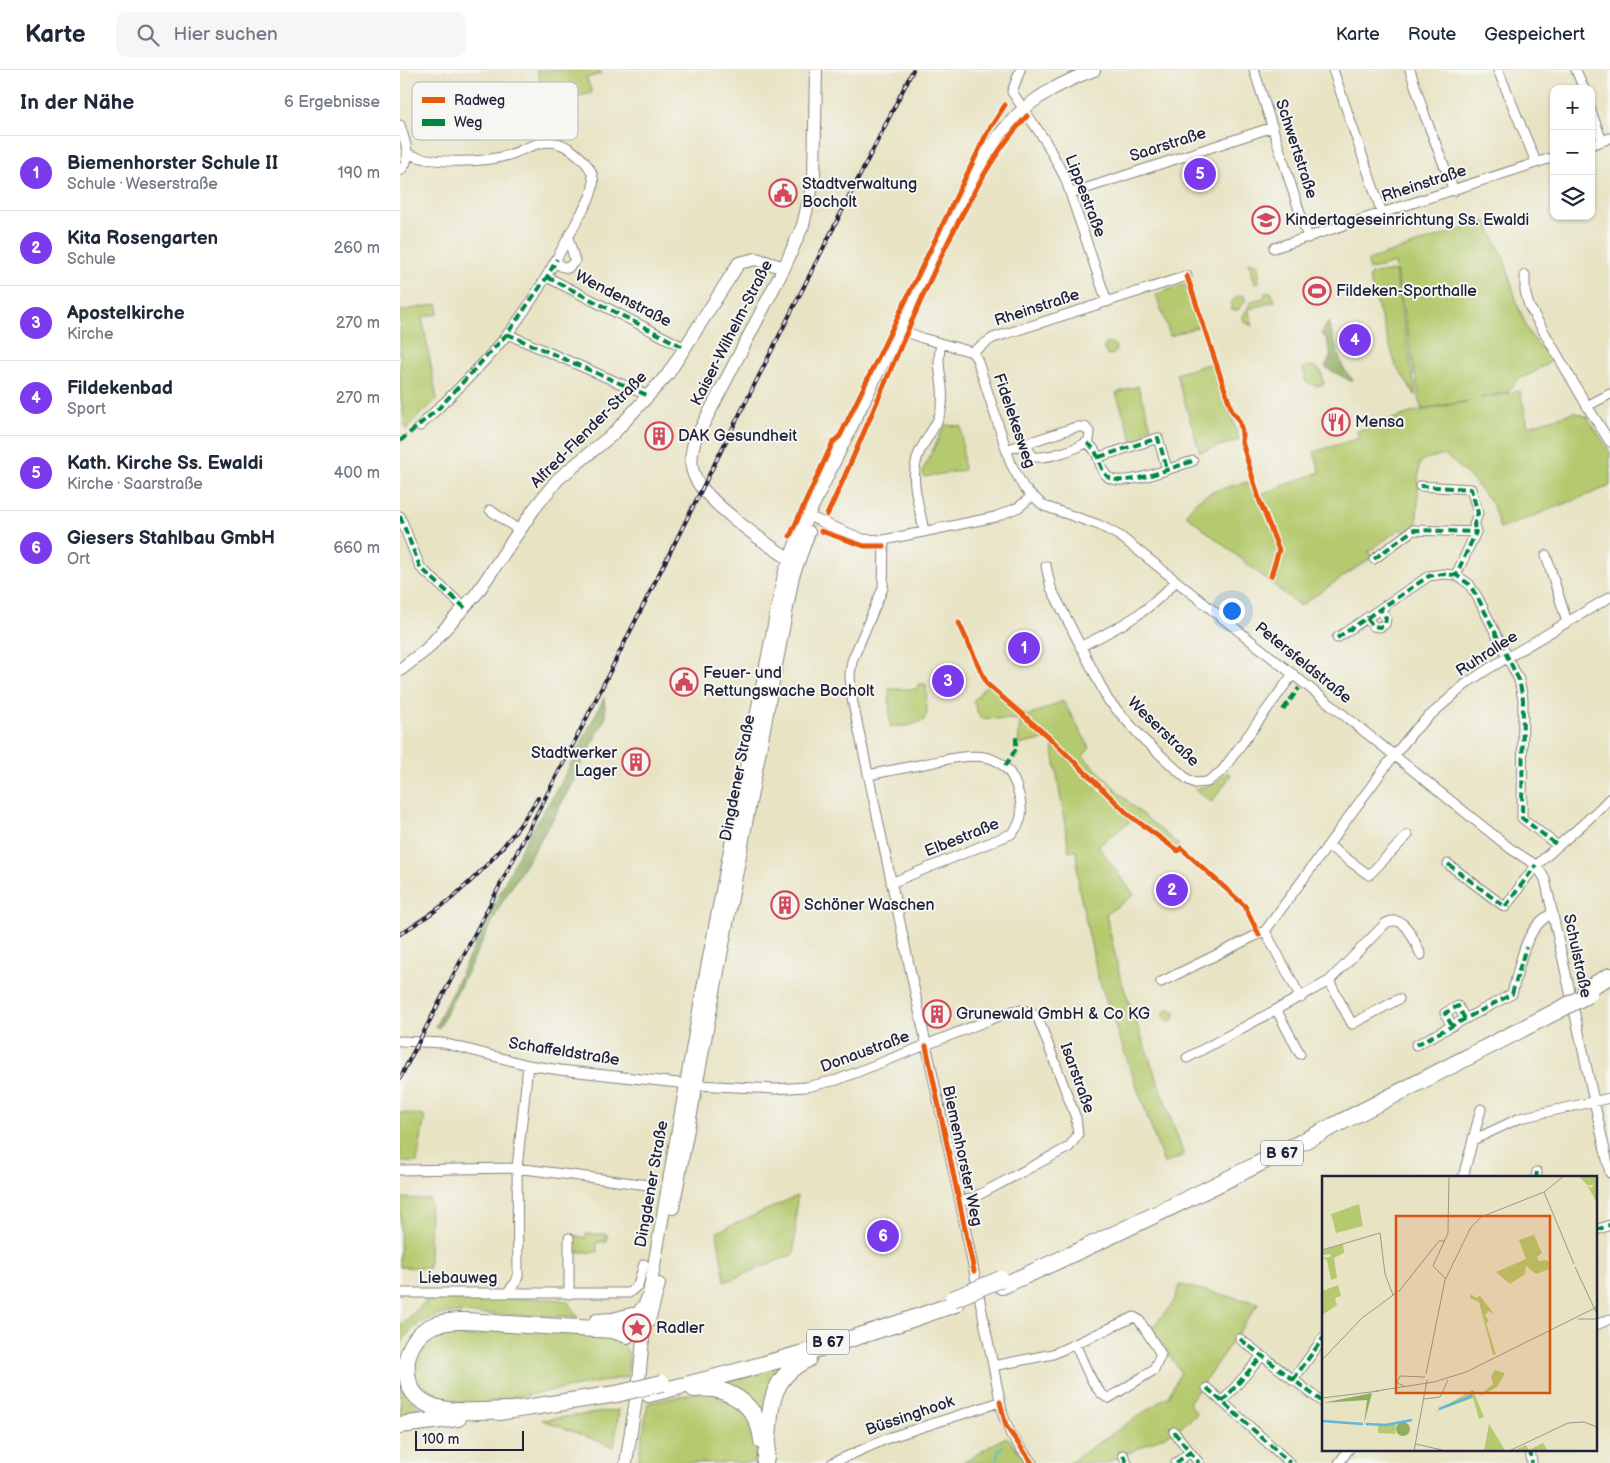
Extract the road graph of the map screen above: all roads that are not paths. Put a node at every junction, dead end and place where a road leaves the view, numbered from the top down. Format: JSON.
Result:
{"nodes":[{"id":1,"x":816,"y":70,"type":"edge"},
{"id":2,"x":1020,"y":70,"type":"edge"},
{"id":3,"x":1094,"y":70,"type":"edge"},
{"id":4,"x":1254,"y":70,"type":"edge"},
{"id":5,"x":1333,"y":70,"type":"edge"},
{"id":6,"x":1410,"y":70,"type":"edge"},
{"id":7,"x":1498,"y":70,"type":"edge"},
{"id":8,"x":1576,"y":70,"type":"edge"},
{"id":9,"x":1582,"y":85,"type":"edge"},
{"id":10,"x":1022,"y":109,"type":"junction"},
{"id":11,"x":1595,"y":119,"type":"edge"},
{"id":12,"x":400,"y":125,"type":"edge"},
{"id":13,"x":1273,"y":127,"type":"junction"},
{"id":14,"x":1606,"y":140,"type":"edge"},
{"id":15,"x":408,"y":154,"type":"junction"},
{"id":16,"x":1550,"y":158,"type":"edge"},
{"id":17,"x":1536,"y":162,"type":"junction"},
{"id":18,"x":400,"y":171,"type":"edge"},
{"id":19,"x":1454,"y":191,"type":"junction"},
{"id":20,"x":1072,"y":193,"type":"junction"},
{"id":21,"x":1382,"y":213,"type":"junction"},
{"id":22,"x":568,"y":237,"type":"junction"},
{"id":23,"x":1308,"y":238,"type":"junction"},
{"id":24,"x":1274,"y":248,"type":"dead end"},
{"id":25,"x":557,"y":259,"type":"junction"},
{"id":26,"x":784,"y":268,"type":"junction"},
{"id":27,"x":1525,"y":275,"type":"dead end"},
{"id":28,"x":1188,"y":276,"type":"dead end"},
{"id":29,"x":547,"y":277,"type":"junction"},
{"id":30,"x":1107,"y":302,"type":"junction"},
{"id":31,"x":900,"y":329,"type":"junction"},
{"id":32,"x":507,"y":334,"type":"junction"},
{"id":33,"x":940,"y":344,"type":"junction"},
{"id":34,"x":685,"y":348,"type":"junction"},
{"id":35,"x":972,"y":352,"type":"junction"},
{"id":36,"x":1610,"y":394,"type":"edge"},
{"id":37,"x":649,"y":396,"type":"junction"},
{"id":38,"x":1587,"y":406,"type":"junction"},
{"id":39,"x":420,"y":426,"type":"dead end"},
{"id":40,"x":1610,"y":442,"type":"edge"},
{"id":41,"x":1087,"y":443,"type":"junction"},
{"id":42,"x":1026,"y":444,"type":"junction"},
{"id":43,"x":1006,"y":450,"type":"junction"},
{"id":44,"x":1099,"y":456,"type":"junction"},
{"id":45,"x":1193,"y":461,"type":"dead end"},
{"id":46,"x":1167,"y":469,"type":"junction"},
{"id":47,"x":829,"y":476,"type":"junction"},
{"id":48,"x":1420,"y":486,"type":"dead end"},
{"id":49,"x":1032,"y":496,"type":"junction"},
{"id":50,"x":490,"y":510,"type":"dead end"},
{"id":51,"x":400,"y":516,"type":"edge"},
{"id":52,"x":815,"y":519,"type":"junction"},
{"id":53,"x":520,"y":531,"type":"junction"},
{"id":54,"x":924,"y":532,"type":"junction"},
{"id":55,"x":1476,"y":532,"type":"junction"},
{"id":56,"x":884,"y":540,"type":"junction"},
{"id":57,"x":1546,"y":555,"type":"dead end"},
{"id":58,"x":1374,"y":559,"type":"dead end"},
{"id":59,"x":793,"y":561,"type":"junction"},
{"id":60,"x":1046,"y":566,"type":"dead end"},
{"id":61,"x":1456,"y":575,"type":"junction"},
{"id":62,"x":1176,"y":581,"type":"junction"},
{"id":63,"x":1610,"y":596,"type":"edge"},
{"id":64,"x":464,"y":608,"type":"junction"},
{"id":65,"x":1380,"y":609,"type":"junction"},
{"id":66,"x":1367,"y":618,"type":"junction"},
{"id":67,"x":1567,"y":622,"type":"junction"},
{"id":68,"x":1337,"y":638,"type":"dead end"},
{"id":69,"x":1080,"y":647,"type":"junction"},
{"id":70,"x":1508,"y":658,"type":"junction"},
{"id":71,"x":400,"y":670,"type":"edge"},
{"id":72,"x":1293,"y":674,"type":"junction"},
{"id":73,"x":1395,"y":755,"type":"junction"},
{"id":74,"x":868,"y":775,"type":"junction"},
{"id":75,"x":1610,"y":798,"type":"edge"},
{"id":76,"x":1408,"y":835,"type":"dead end"},
{"id":77,"x":1329,"y":846,"type":"junction"},
{"id":78,"x":1558,"y":846,"type":"junction"},
{"id":79,"x":1448,"y":864,"type":"dead end"},
{"id":80,"x":1536,"y":865,"type":"junction"},
{"id":81,"x":891,"y":883,"type":"junction"},
{"id":82,"x":1553,"y":913,"type":"junction"},
{"id":83,"x":1265,"y":931,"type":"junction"},
{"id":84,"x":712,"y":938,"type":"junction"},
{"id":85,"x":1421,"y":955,"type":"dead end"},
{"id":86,"x":1610,"y":976,"type":"edge"},
{"id":87,"x":1330,"y":981,"type":"junction"},
{"id":88,"x":1161,"y":982,"type":"dead end"},
{"id":89,"x":1610,"y":984,"type":"edge"},
{"id":90,"x":1588,"y":992,"type":"junction"},
{"id":91,"x":1300,"y":998,"type":"junction"},
{"id":92,"x":1399,"y":999,"type":"dead end"},
{"id":93,"x":711,"y":1000,"type":"junction"},
{"id":94,"x":1277,"y":1011,"type":"junction"},
{"id":95,"x":1465,"y":1019,"type":"junction"},
{"id":96,"x":1452,"y":1026,"type":"junction"},
{"id":97,"x":400,"y":1040,"type":"edge"},
{"id":98,"x":1416,"y":1045,"type":"dead end"},
{"id":99,"x":926,"y":1046,"type":"junction"},
{"id":100,"x":1300,"y":1054,"type":"dead end"},
{"id":101,"x":1187,"y":1058,"type":"dead end"},
{"id":102,"x":528,"y":1065,"type":"junction"},
{"id":103,"x":691,"y":1085,"type":"junction"},
{"id":104,"x":1610,"y":1098,"type":"edge"},
{"id":105,"x":1593,"y":1102,"type":"junction"},
{"id":106,"x":1481,"y":1109,"type":"dead end"},
{"id":107,"x":1473,"y":1140,"type":"junction"},
{"id":108,"x":516,"y":1168,"type":"junction"},
{"id":109,"x":400,"y":1170,"type":"edge"},
{"id":110,"x":1610,"y":1173,"type":"edge"},
{"id":111,"x":1462,"y":1176,"type":"edge"},
{"id":112,"x":648,"y":1185,"type":"dead end"},
{"id":113,"x":960,"y":1202,"type":"junction"},
{"id":114,"x":1610,"y":1225,"type":"edge"},
{"id":115,"x":1598,"y":1229,"type":"edge"},
{"id":116,"x":569,"y":1238,"type":"dead end"},
{"id":117,"x":644,"y":1264,"type":"dead end"},
{"id":118,"x":400,"y":1293,"type":"edge"},
{"id":119,"x":507,"y":1293,"type":"junction"},
{"id":120,"x":569,"y":1294,"type":"junction"},
{"id":121,"x":954,"y":1301,"type":"junction"},
{"id":122,"x":635,"y":1315,"type":"junction"},
{"id":123,"x":1610,"y":1319,"type":"edge"},
{"id":124,"x":649,"y":1321,"type":"junction"},
{"id":125,"x":1598,"y":1324,"type":"edge"},
{"id":126,"x":868,"y":1335,"type":"junction"},
{"id":127,"x":635,"y":1338,"type":"junction"},
{"id":128,"x":1240,"y":1338,"type":"dead end"},
{"id":129,"x":1322,"y":1340,"type":"edge"},
{"id":130,"x":1075,"y":1344,"type":"junction"},
{"id":131,"x":1262,"y":1356,"type":"junction"},
{"id":132,"x":400,"y":1362,"type":"edge"},
{"id":133,"x":993,"y":1366,"type":"junction"},
{"id":134,"x":1293,"y":1380,"type":"junction"},
{"id":135,"x":1207,"y":1388,"type":"dead end"},
{"id":136,"x":658,"y":1391,"type":"junction"},
{"id":137,"x":615,"y":1397,"type":"junction"},
{"id":138,"x":1000,"y":1402,"type":"junction"},
{"id":139,"x":1222,"y":1402,"type":"junction"},
{"id":140,"x":1322,"y":1402,"type":"edge"},
{"id":141,"x":508,"y":1410,"type":"junction"},
{"id":142,"x":400,"y":1425,"type":"edge"},
{"id":143,"x":400,"y":1430,"type":"edge"},
{"id":144,"x":1174,"y":1432,"type":"dead end"},
{"id":145,"x":1348,"y":1450,"type":"edge"},
{"id":146,"x":1530,"y":1450,"type":"edge"},
{"id":147,"x":1190,"y":1452,"type":"junction"},
{"id":148,"x":626,"y":1463,"type":"edge"},
{"id":149,"x":760,"y":1463,"type":"edge"},
{"id":150,"x":765,"y":1463,"type":"edge"},
{"id":151,"x":832,"y":1463,"type":"edge"},
{"id":152,"x":1032,"y":1463,"type":"edge"},
{"id":153,"x":1176,"y":1463,"type":"edge"},
{"id":154,"x":1198,"y":1463,"type":"edge"},
{"id":155,"x":1290,"y":1463,"type":"edge"},
{"id":156,"x":1339,"y":1463,"type":"edge"},
{"id":157,"x":1532,"y":1463,"type":"edge"}],
"edges":[{"from":1,"to":26,"type":"main road","name":"Kaiser-Wilhelm-Straße"},
{"from":2,"to":10,"type":"street","name":"Lippestraße"},
{"from":3,"to":10,"type":"main road"},
{"from":4,"to":13,"type":"street","name":"Schwertstraße"},
{"from":5,"to":21,"type":"street"},
{"from":6,"to":19,"type":"street"},
{"from":7,"to":17,"type":"street"},
{"from":8,"to":9,"type":"street"},
{"from":10,"to":20,"type":"street","name":"Lippestraße"},
{"from":10,"to":31,"type":"main road"},
{"from":11,"to":14,"type":"street"},
{"from":12,"to":15,"type":"street"},
{"from":13,"to":20,"type":"street","name":"Saarstraße"},
{"from":13,"to":23,"type":"street","name":"Schwertstraße"},
{"from":15,"to":18,"type":"street"},
{"from":15,"to":22,"type":"street"},
{"from":16,"to":17,"type":"street","name":"Rheinstraße"},
{"from":17,"to":19,"type":"street","name":"Rheinstraße"},
{"from":19,"to":21,"type":"street","name":"Rheinstraße"},
{"from":20,"to":30,"type":"street","name":"Lippestraße"},
{"from":21,"to":23,"type":"street","name":"Rheinstraße"},
{"from":22,"to":25,"type":"street"},
{"from":22,"to":25,"type":"street"},
{"from":23,"to":24,"type":"street","name":"Rheinstraße"},
{"from":25,"to":29,"type":"street"},
{"from":26,"to":34,"type":"main road","name":"Alfred-Flender-Straße"},
{"from":26,"to":59,"type":"main road","name":"Kaiser-Wilhelm-Straße"},
{"from":27,"to":38,"type":"street"},
{"from":28,"to":30,"type":"street","name":"Rheinstraße"},
{"from":29,"to":32,"type":"street"},
{"from":29,"to":34,"type":"street","name":"Wendenstraße"},
{"from":30,"to":35,"type":"street","name":"Rheinstraße"},
{"from":31,"to":33,"type":"street"},
{"from":31,"to":47,"type":"main road"},
{"from":32,"to":37,"type":"street"},
{"from":32,"to":39,"type":"street"},
{"from":33,"to":35,"type":"street"},
{"from":33,"to":54,"type":"street"},
{"from":34,"to":37,"type":"main road","name":"Alfred-Flender-Straße"},
{"from":35,"to":43,"type":"street","name":"Fidelekesweg"},
{"from":36,"to":38,"type":"street"},
{"from":37,"to":53,"type":"main road","name":"Alfred-Flender-Straße"},
{"from":38,"to":40,"type":"street"},
{"from":41,"to":42,"type":"street"},
{"from":41,"to":42,"type":"street"},
{"from":41,"to":44,"type":"street"},
{"from":42,"to":43,"type":"street"},
{"from":43,"to":49,"type":"street","name":"Fidelekesweg"},
{"from":44,"to":46,"type":"street"},
{"from":44,"to":46,"type":"street"},
{"from":45,"to":46,"type":"street"},
{"from":47,"to":52,"type":"main road"},
{"from":47,"to":59,"type":"main road"},
{"from":48,"to":55,"type":"street"},
{"from":49,"to":54,"type":"street"},
{"from":49,"to":62,"type":"street","name":"Petersfeldstraße"},
{"from":50,"to":53,"type":"street"},
{"from":51,"to":64,"type":"street"},
{"from":52,"to":56,"type":"street"},
{"from":52,"to":59,"type":"main road"},
{"from":53,"to":64,"type":"main road","name":"Alfred-Flender-Straße"},
{"from":54,"to":56,"type":"street"},
{"from":55,"to":58,"type":"street"},
{"from":55,"to":61,"type":"street"},
{"from":56,"to":74,"type":"street","name":"Biemenhorster Weg"},
{"from":57,"to":67,"type":"street"},
{"from":59,"to":84,"type":"main road","name":"Dingdener Straße"},
{"from":59,"to":93,"type":"main road","name":"Dingdener Straße"},
{"from":60,"to":69,"type":"street","name":"Weserstraße"},
{"from":61,"to":65,"type":"street"},
{"from":61,"to":70,"type":"street"},
{"from":62,"to":69,"type":"street"},
{"from":62,"to":72,"type":"street","name":"Petersfeldstraße"},
{"from":63,"to":67,"type":"street","name":"Ruhrallee"},
{"from":64,"to":71,"type":"main road","name":"Alfred-Flender-Straße"},
{"from":65,"to":66,"type":"street"},
{"from":65,"to":66,"type":"street"},
{"from":66,"to":68,"type":"street"},
{"from":67,"to":70,"type":"street","name":"Ruhrallee"},
{"from":69,"to":72,"type":"street","name":"Weserstraße"},
{"from":70,"to":73,"type":"street","name":"Ruhrallee"},
{"from":70,"to":78,"type":"street"},
{"from":72,"to":73,"type":"street","name":"Petersfeldstraße"},
{"from":73,"to":77,"type":"street","name":"Ruhrallee"},
{"from":73,"to":80,"type":"street","name":"Petersfeldstraße"},
{"from":74,"to":81,"type":"street","name":"Biemenhorster Weg"},
{"from":74,"to":81,"type":"street","name":"Elbestraße"},
{"from":75,"to":78,"type":"street"},
{"from":76,"to":77,"type":"street"},
{"from":77,"to":83,"type":"street","name":"Ruhrallee"},
{"from":78,"to":80,"type":"street"},
{"from":79,"to":80,"type":"street"},
{"from":80,"to":82,"type":"street","name":"Schulstraße"},
{"from":81,"to":99,"type":"street","name":"Biemenhorster Weg"},
{"from":82,"to":95,"type":"street"},
{"from":82,"to":105,"type":"street","name":"Schulstraße"},
{"from":83,"to":88,"type":"street"},
{"from":83,"to":91,"type":"street"},
{"from":84,"to":93,"type":"main road","name":"Dingdener Straße"},
{"from":84,"to":103,"type":"main road","name":"Dingdener Straße"},
{"from":85,"to":87,"type":"street"},
{"from":86,"to":90,"type":"highway","number":"B 67"},
{"from":87,"to":91,"type":"street"},
{"from":87,"to":92,"type":"street"},
{"from":89,"to":90,"type":"highway","number":"B 67"},
{"from":90,"to":121,"type":"highway","number":"B 67","bridge":true},
{"from":91,"to":94,"type":"street"},
{"from":93,"to":103,"type":"main road","name":"Dingdener Straße"},
{"from":94,"to":100,"type":"street"},
{"from":94,"to":101,"type":"street"},
{"from":95,"to":96,"type":"street"},
{"from":95,"to":96,"type":"street"},
{"from":96,"to":98,"type":"street"},
{"from":97,"to":102,"type":"street","name":"Schaffeldstraße"},
{"from":99,"to":103,"type":"street","name":"Donaustraße"},
{"from":99,"to":113,"type":"street","name":"Biemenhorster Weg"},
{"from":99,"to":113,"type":"street","name":"Isarstraße"},
{"from":102,"to":103,"type":"street","name":"Schaffeldstraße"},
{"from":102,"to":108,"type":"street","name":"Liebauweg"},
{"from":103,"to":122,"type":"main road","name":"Dingdener Straße"},
{"from":103,"to":124,"type":"main road","name":"Dingdener Straße"},
{"from":104,"to":105,"type":"street"},
{"from":105,"to":107,"type":"street"},
{"from":105,"to":110,"type":"street","name":"Schulstraße"},
{"from":106,"to":107,"type":"street"},
{"from":107,"to":111,"type":"street"},
{"from":108,"to":109,"type":"street"},
{"from":108,"to":112,"type":"street"},
{"from":108,"to":119,"type":"street","name":"Liebauweg"},
{"from":113,"to":133,"type":"street","name":"Biemenhorster Weg"},
{"from":114,"to":115,"type":"street"},
{"from":116,"to":120,"type":"street"},
{"from":117,"to":120,"type":"street"},
{"from":118,"to":119,"type":"street","name":"Liebauweg"},
{"from":119,"to":120,"type":"street"},
{"from":121,"to":126,"type":"highway","number":"B 67"},
{"from":121,"to":136,"type":"highway","number":"B 67"},
{"from":122,"to":124,"type":"main road"},
{"from":122,"to":127,"type":"main road","name":"Dingdener Straße"},
{"from":122,"to":132,"type":"highway"},
{"from":123,"to":125,"type":"street"},
{"from":124,"to":127,"type":"main road","name":"Dingdener Straße"},
{"from":126,"to":136,"type":"highway","number":"B 67"},
{"from":126,"to":150,"type":"highway"},
{"from":127,"to":141,"type":"highway"},
{"from":127,"to":148,"type":"main road","name":"Dingdener Straße"},
{"from":128,"to":131,"type":"street"},
{"from":129,"to":134,"type":"street"},
{"from":130,"to":130,"type":"street"},
{"from":130,"to":133,"type":"street"},
{"from":131,"to":134,"type":"street"},
{"from":131,"to":139,"type":"street"},
{"from":133,"to":138,"type":"street","name":"Biemenhorster Weg"},
{"from":134,"to":140,"type":"street"},
{"from":135,"to":139,"type":"street"},
{"from":136,"to":137,"type":"highway","number":"B 67","bridge":true},
{"from":136,"to":149,"type":"highway"},
{"from":137,"to":141,"type":"highway","number":"B 67"},
{"from":137,"to":143,"type":"highway","number":"B 67"},
{"from":138,"to":151,"type":"street","name":"Büssinghook"},
{"from":138,"to":152,"type":"street","name":"Biemenhorster Weg"},
{"from":139,"to":155,"type":"street"},
{"from":141,"to":142,"type":"highway","number":"B 67"},
{"from":144,"to":147,"type":"street"},
{"from":145,"to":156,"type":"street"},
{"from":146,"to":157,"type":"street"},
{"from":147,"to":153,"type":"street"},
{"from":147,"to":154,"type":"street"}]}
